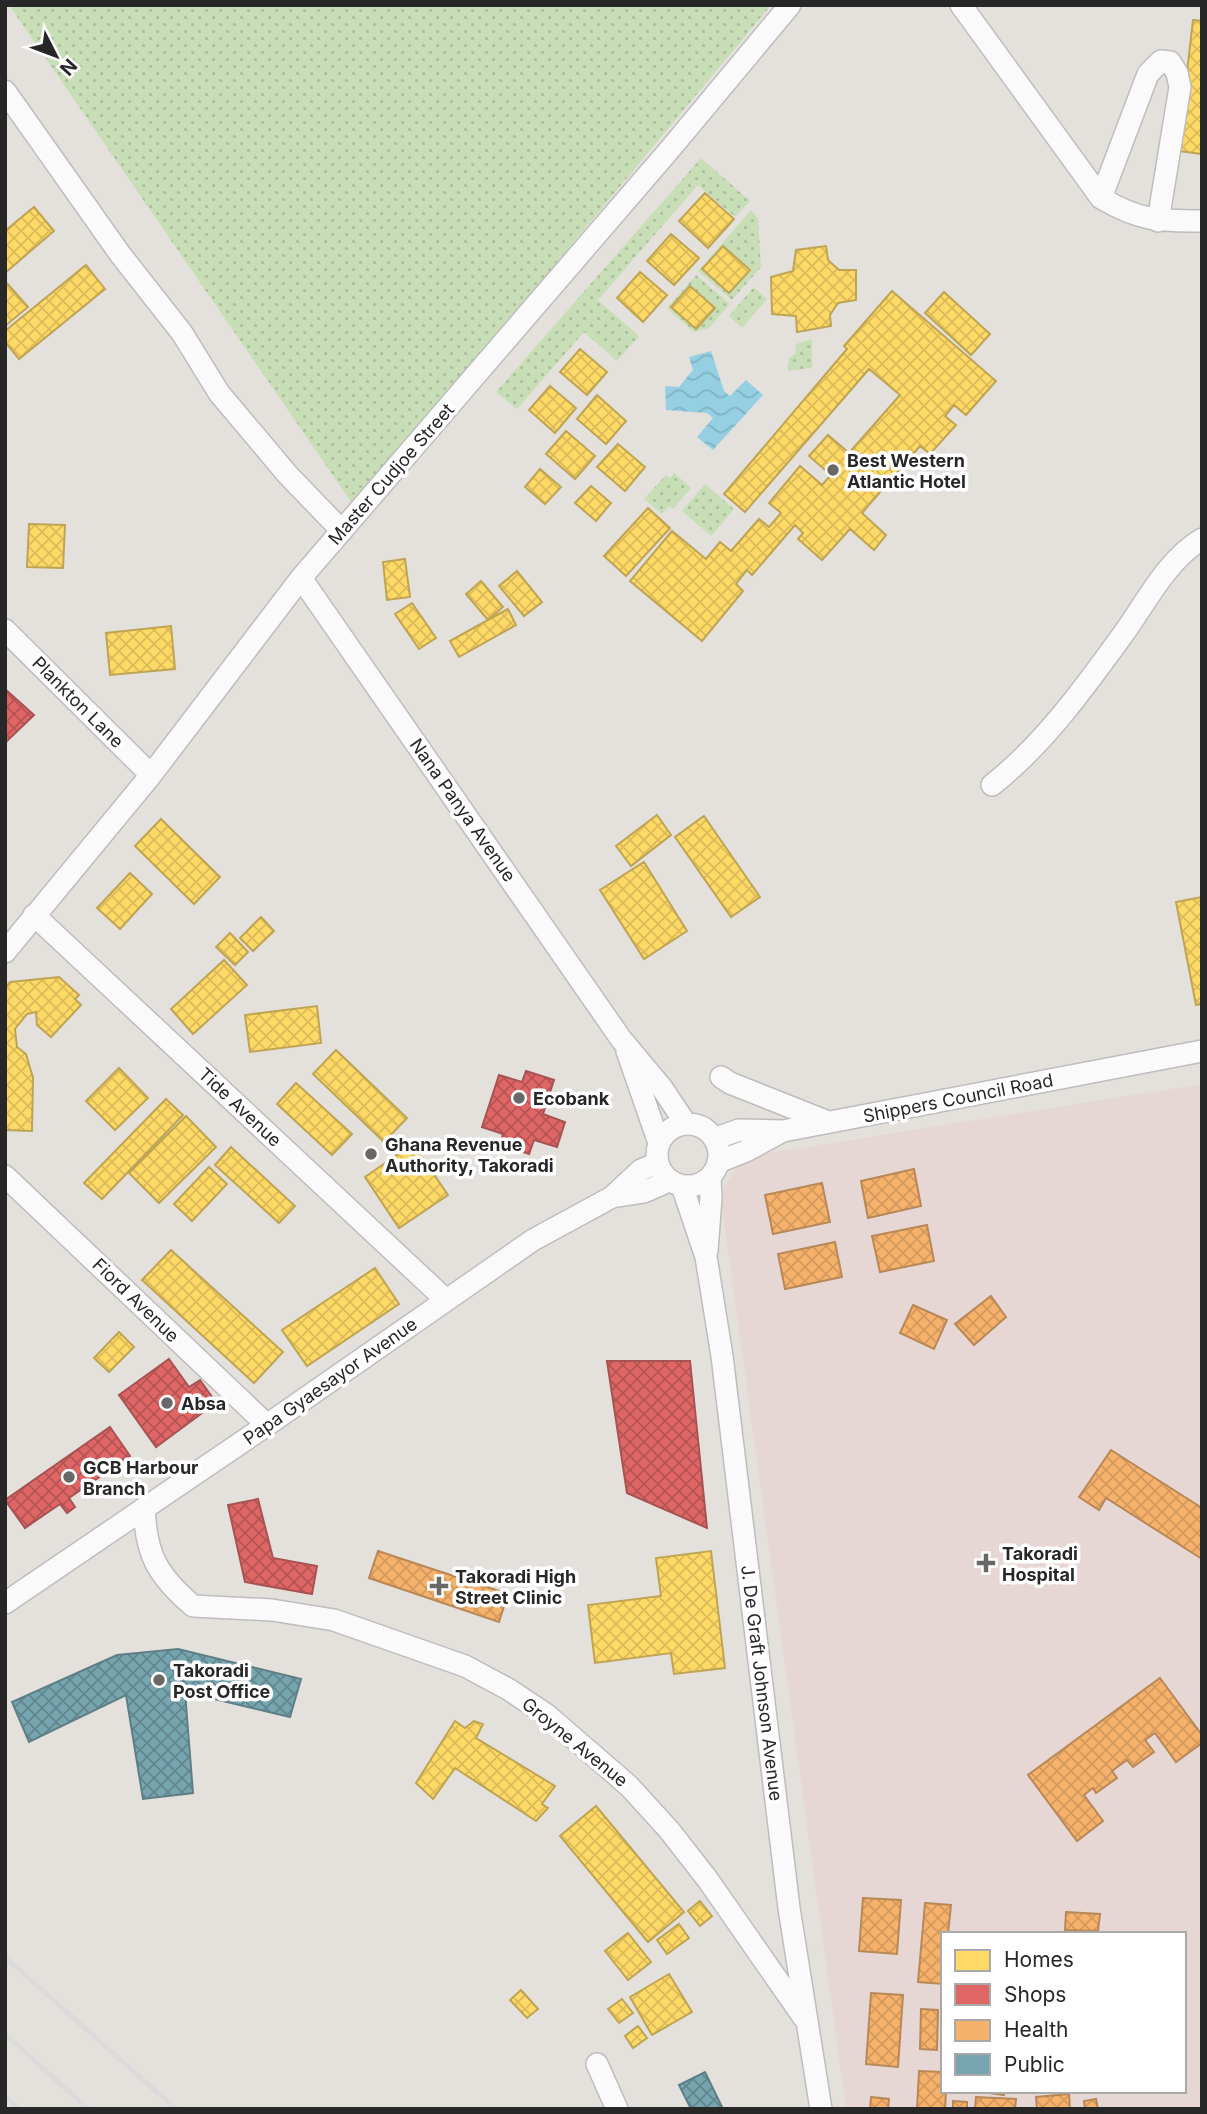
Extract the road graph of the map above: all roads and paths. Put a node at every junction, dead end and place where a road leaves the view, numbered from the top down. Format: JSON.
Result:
{"nodes":[{"id":1,"x":790,"y":5,"type":"edge"},
{"id":2,"x":961,"y":5,"type":"edge"},
{"id":3,"x":5,"y":91,"type":"edge"},
{"id":4,"x":1101,"y":198,"type":"junction"},
{"id":5,"x":1158,"y":221,"type":"junction"},
{"id":6,"x":1202,"y":221,"type":"edge"},
{"id":7,"x":342,"y":531,"type":"junction"},
{"id":8,"x":1202,"y":539,"type":"edge"},
{"id":9,"x":301,"y":578,"type":"junction"},
{"id":10,"x":5,"y":630,"type":"edge"},
{"id":11,"x":151,"y":775,"type":"junction"},
{"id":12,"x":992,"y":786,"type":"dead end"},
{"id":13,"x":34,"y":915,"type":"junction"},
{"id":14,"x":5,"y":952,"type":"edge"},
{"id":15,"x":624,"y":1042,"type":"junction"},
{"id":16,"x":1202,"y":1051,"type":"edge"},
{"id":17,"x":721,"y":1077,"type":"dead end"},
{"id":18,"x":830,"y":1123,"type":"junction"},
{"id":19,"x":686,"y":1124,"type":"junction"},
{"id":20,"x":783,"y":1131,"type":"junction"},
{"id":21,"x":714,"y":1139,"type":"junction"},
{"id":22,"x":667,"y":1168,"type":"junction"},
{"id":23,"x":714,"y":1169,"type":"junction"},
{"id":24,"x":5,"y":1176,"type":"edge"},
{"id":25,"x":706,"y":1257,"type":"junction"},
{"id":26,"x":446,"y":1300,"type":"junction"},
{"id":27,"x":267,"y":1425,"type":"junction"},
{"id":28,"x":144,"y":1508,"type":"junction"},
{"id":29,"x":5,"y":1603,"type":"edge"},
{"id":30,"x":805,"y":2020,"type":"junction"},
{"id":31,"x":597,"y":2064,"type":"dead end"},
{"id":32,"x":617,"y":2109,"type":"edge"},
{"id":33,"x":821,"y":2109,"type":"edge"}],
"edges":[{"from":1,"to":7,"type":"street","name":"Master Cudjoe Street"},
{"from":2,"to":4,"type":"street"},
{"from":3,"to":7,"type":"street"},
{"from":4,"to":5,"type":"street"},
{"from":4,"to":5,"type":"street"},
{"from":5,"to":6,"type":"street"},
{"from":7,"to":9,"type":"street","name":"Master Cudjoe Street"},
{"from":8,"to":12,"type":"street"},
{"from":9,"to":11,"type":"street","name":"Master Cudjoe Street"},
{"from":9,"to":15,"type":"street","name":"Nana Panya Avenue"},
{"from":10,"to":11,"type":"street","name":"Plankton Lane"},
{"from":11,"to":13,"type":"street","name":"Master Cudjoe Street"},
{"from":13,"to":14,"type":"street","name":"Master Cudjoe Street"},
{"from":13,"to":26,"type":"street","name":"Tide Avenue"},
{"from":15,"to":19,"type":"street","name":"Nana Panya Avenue"},
{"from":15,"to":22,"type":"street","name":"Nana Panya Avenue"},
{"from":16,"to":18,"type":"street","name":"Shippers Council Road"},
{"from":17,"to":18,"type":"street"},
{"from":18,"to":20,"type":"street","name":"Shippers Council Road"},
{"from":19,"to":21,"type":"street"},
{"from":19,"to":22,"type":"street"},
{"from":20,"to":21,"type":"street","name":"Shippers Council Road"},
{"from":20,"to":23,"type":"street"},
{"from":21,"to":23,"type":"street"},
{"from":22,"to":23,"type":"street"},
{"from":22,"to":25,"type":"street","name":"J. De Graft Johnson Avenue"},
{"from":22,"to":26,"type":"street","name":"Papa Gyaesayor Avenue"},
{"from":23,"to":25,"type":"street","name":"J. De Graft Johnson Avenue"},
{"from":24,"to":27,"type":"street","name":"Fiord Avenue"},
{"from":25,"to":30,"type":"street","name":"J. De Graft Johnson Avenue"},
{"from":26,"to":27,"type":"street","name":"Papa Gyaesayor Avenue"},
{"from":27,"to":28,"type":"street","name":"Papa Gyaesayor Avenue"},
{"from":28,"to":29,"type":"street","name":"Papa Gyaesayor Avenue"},
{"from":28,"to":30,"type":"street","name":"Groyne Avenue"},
{"from":30,"to":33,"type":"street","name":"J. De Graft Johnson Avenue"},
{"from":31,"to":32,"type":"street"}]}
